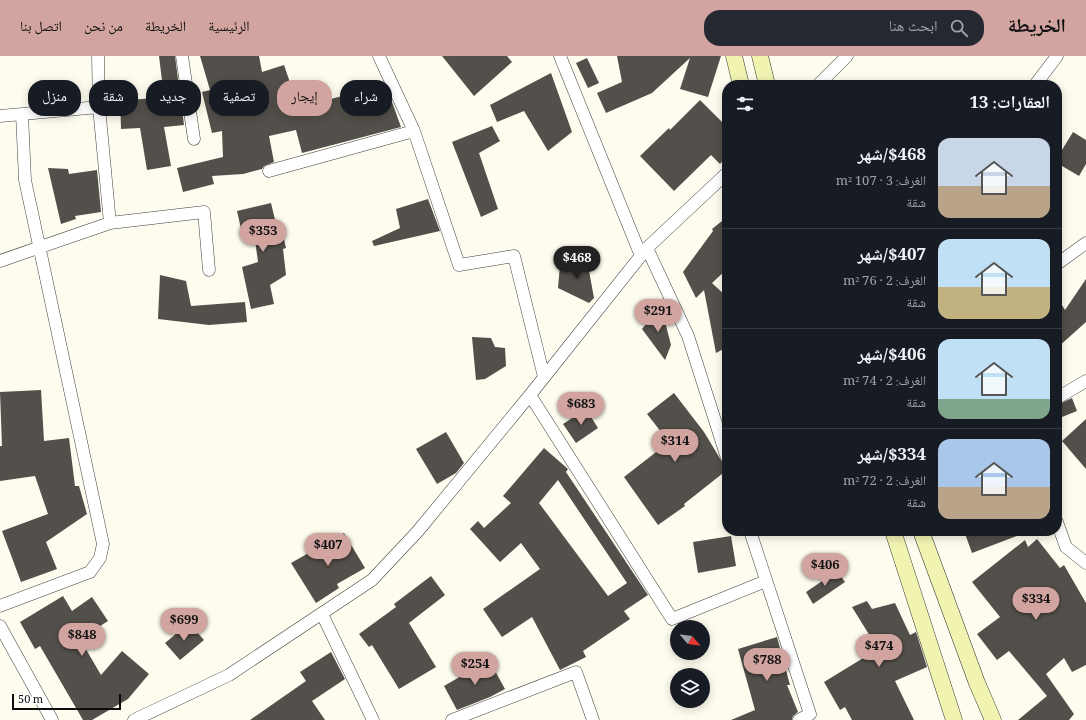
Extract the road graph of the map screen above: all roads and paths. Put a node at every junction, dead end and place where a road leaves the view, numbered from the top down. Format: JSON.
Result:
{"nodes":[{"id":1,"x":98,"y":56,"type":"edge"},
{"id":2,"x":182,"y":56,"type":"edge"},
{"id":3,"x":379,"y":56,"type":"edge"},
{"id":4,"x":560,"y":56,"type":"edge"},
{"id":5,"x":734,"y":56,"type":"edge"},
{"id":6,"x":760,"y":56,"type":"edge"},
{"id":7,"x":847,"y":56,"type":"edge"},
{"id":8,"x":1057,"y":56,"type":"edge"},
{"id":9,"x":98,"y":80,"type":"edge"},
{"id":10,"x":740,"y":80,"type":"edge"},
{"id":11,"x":767,"y":80,"type":"edge"},
{"id":12,"x":823,"y":80,"type":"edge"},
{"id":13,"x":1039,"y":80,"type":"edge"},
{"id":14,"x":89,"y":108,"type":"edge"},
{"id":15,"x":22,"y":114,"type":"junction"},
{"id":16,"x":0,"y":116,"type":"edge"},
{"id":17,"x":100,"y":116,"type":"edge"},
{"id":18,"x":414,"y":131,"type":"junction"},
{"id":19,"x":194,"y":139,"type":"dead end"},
{"id":20,"x":269,"y":171,"type":"dead end"},
{"id":21,"x":722,"y":178,"type":"edge"},
{"id":22,"x":110,"y":223,"type":"junction"},
{"id":23,"x":1086,"y":242,"type":"edge"},
{"id":24,"x":39,"y":248,"type":"junction"},
{"id":25,"x":644,"y":252,"type":"junction"},
{"id":26,"x":1062,"y":260,"type":"edge"},
{"id":27,"x":0,"y":261,"type":"edge"},
{"id":28,"x":209,"y":270,"type":"dead end"},
{"id":29,"x":544,"y":377,"type":"junction"},
{"id":30,"x":1086,"y":381,"type":"edge"},
{"id":31,"x":530,"y":395,"type":"junction"},
{"id":32,"x":1062,"y":395,"type":"edge"},
{"id":33,"x":722,"y":442,"type":"edge"},
{"id":34,"x":752,"y":536,"type":"edge"},
{"id":35,"x":895,"y":536,"type":"edge"},
{"id":36,"x":923,"y":536,"type":"edge"},
{"id":37,"x":1062,"y":536,"type":"edge"},
{"id":38,"x":1086,"y":563,"type":"edge"},
{"id":39,"x":766,"y":581,"type":"junction"},
{"id":40,"x":0,"y":606,"type":"edge"},
{"id":41,"x":322,"y":614,"type":"junction"},
{"id":42,"x":0,"y":626,"type":"edge"},
{"id":43,"x":52,"y":720,"type":"edge"},
{"id":44,"x":134,"y":720,"type":"edge"},
{"id":45,"x":373,"y":720,"type":"edge"},
{"id":46,"x":452,"y":720,"type":"edge"},
{"id":47,"x":593,"y":720,"type":"edge"},
{"id":48,"x":799,"y":720,"type":"edge"},
{"id":49,"x":954,"y":720,"type":"edge"},
{"id":50,"x":993,"y":720,"type":"edge"}],
"edges":[{"from":1,"to":9,"type":"street"},
{"from":2,"to":19,"type":"street"},
{"from":3,"to":18,"type":"street"},
{"from":4,"to":25,"type":"street"},
{"from":5,"to":10,"type":"street"},
{"from":6,"to":11,"type":"street"},
{"from":7,"to":12,"type":"street"},
{"from":8,"to":13,"type":"street"},
{"from":14,"to":15,"type":"street"},
{"from":15,"to":16,"type":"street"},
{"from":15,"to":24,"type":"street"},
{"from":17,"to":22,"type":"street"},
{"from":18,"to":20,"type":"street"},
{"from":18,"to":29,"type":"street"},
{"from":21,"to":25,"type":"street"},
{"from":22,"to":24,"type":"street"},
{"from":22,"to":28,"type":"street"},
{"from":23,"to":26,"type":"street"},
{"from":24,"to":27,"type":"street"},
{"from":24,"to":40,"type":"street"},
{"from":25,"to":29,"type":"street"},
{"from":25,"to":33,"type":"street"},
{"from":29,"to":31,"type":"street"},
{"from":30,"to":32,"type":"street"},
{"from":31,"to":39,"type":"street"},
{"from":31,"to":41,"type":"street"},
{"from":34,"to":39,"type":"street"},
{"from":35,"to":49,"type":"street"},
{"from":36,"to":50,"type":"street"},
{"from":37,"to":38,"type":"street"},
{"from":39,"to":48,"type":"street"},
{"from":41,"to":44,"type":"street"},
{"from":41,"to":45,"type":"street"},
{"from":42,"to":43,"type":"street"},
{"from":46,"to":47,"type":"street"}]}
